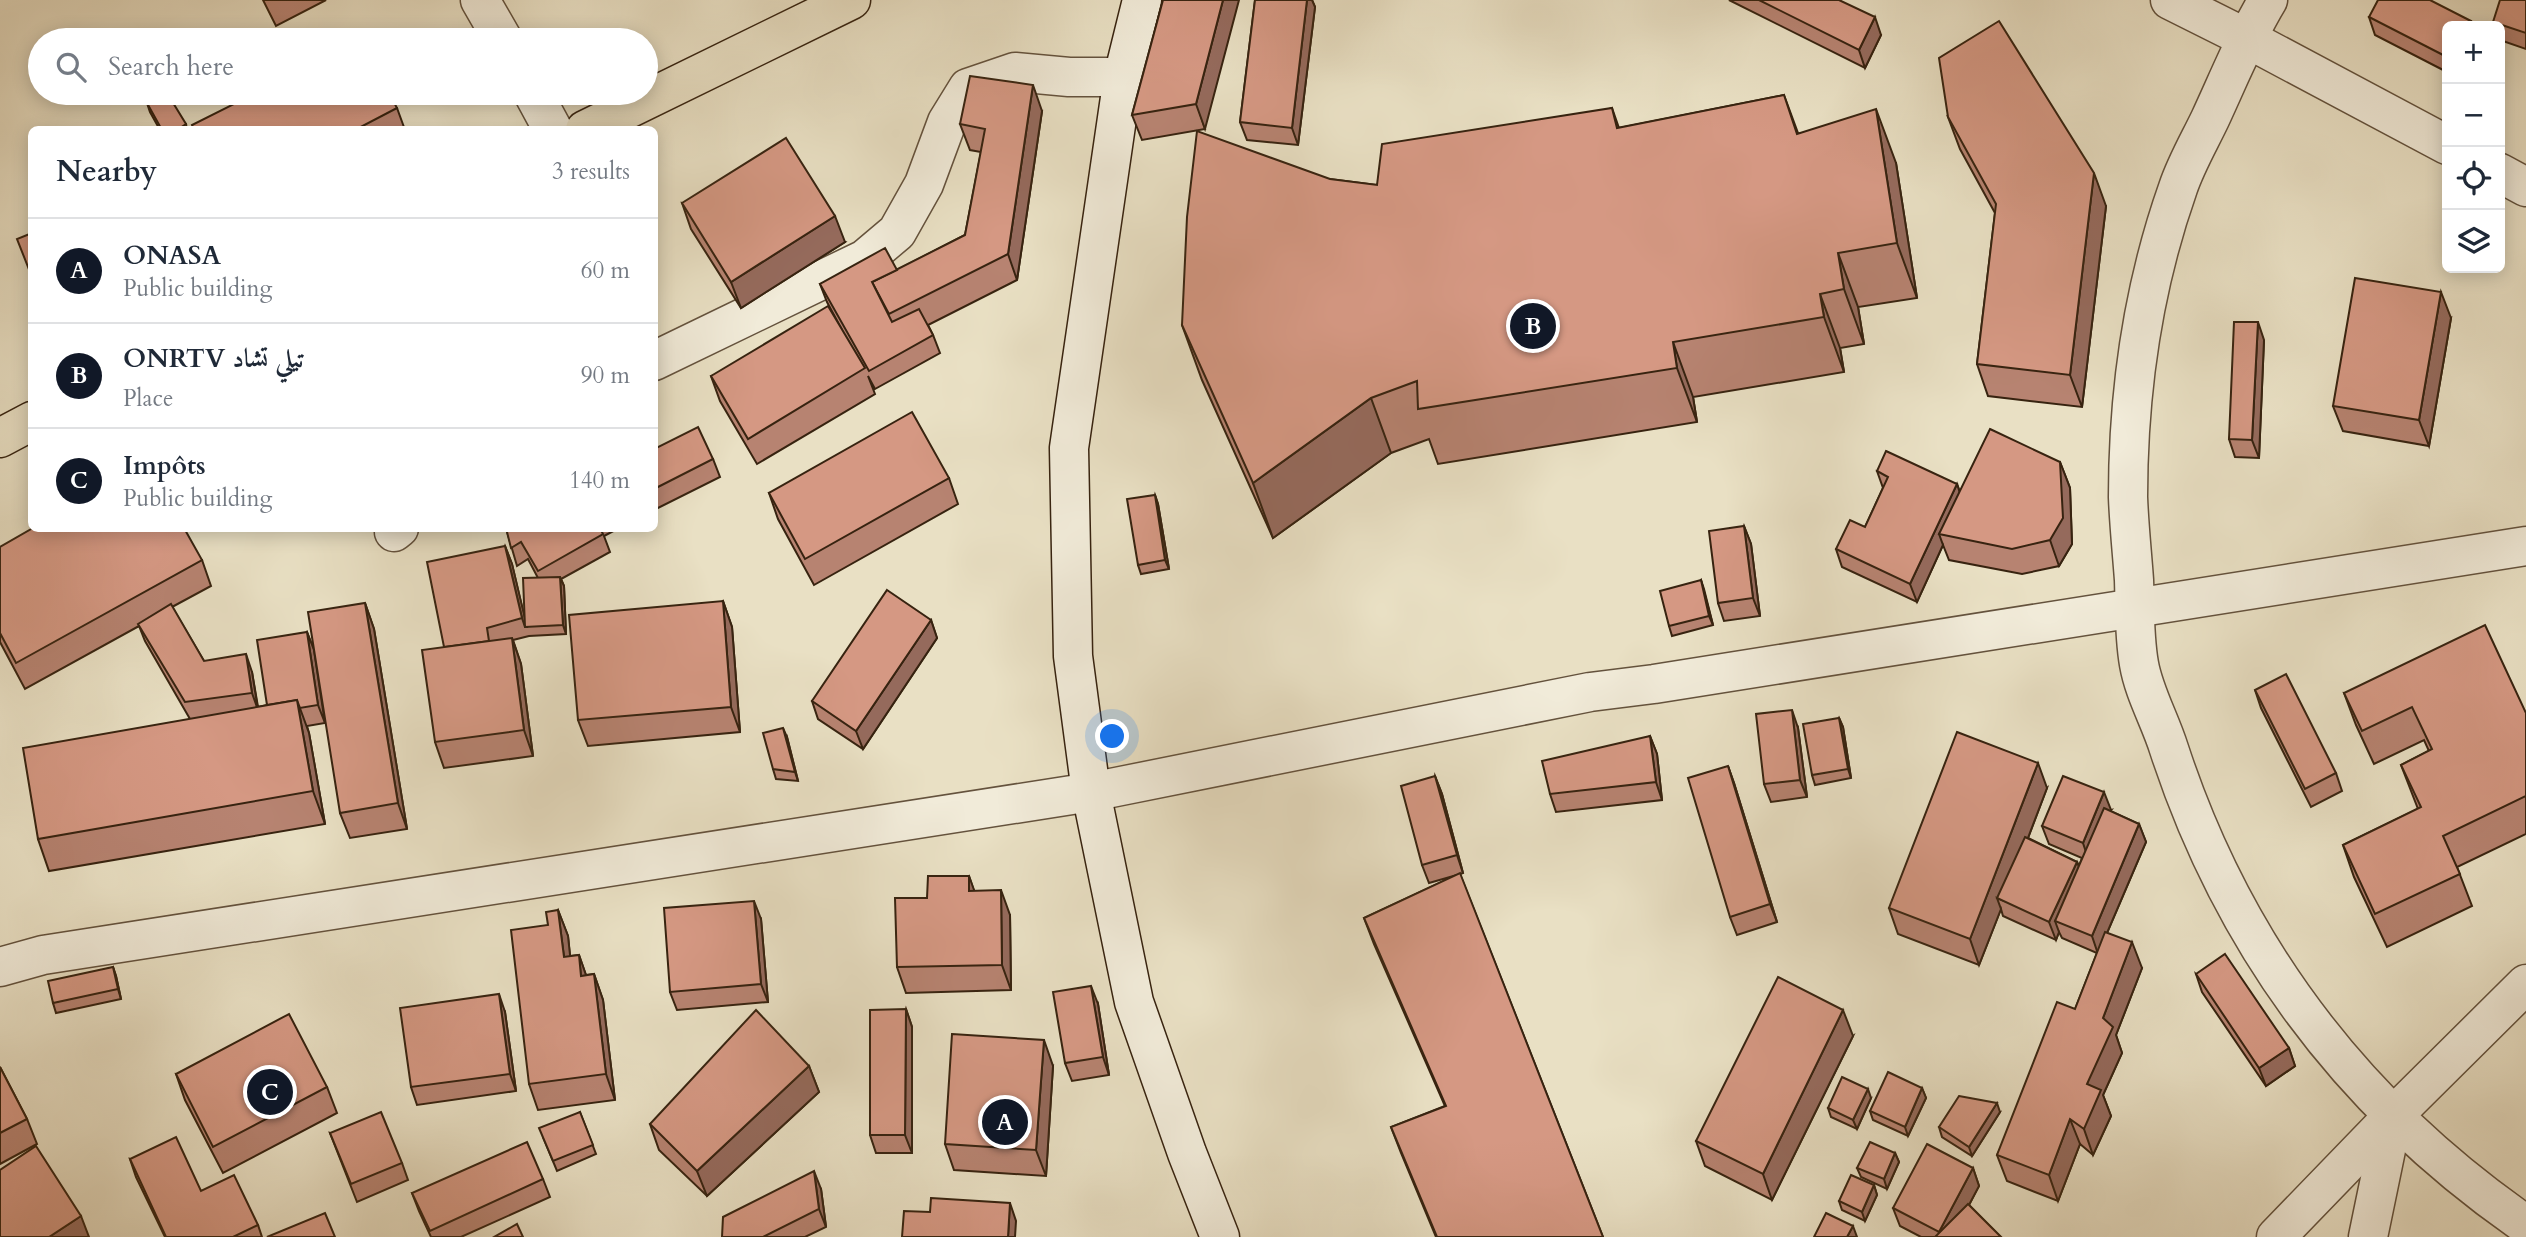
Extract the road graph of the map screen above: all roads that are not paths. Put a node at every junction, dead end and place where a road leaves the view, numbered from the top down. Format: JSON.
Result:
{"nodes":[{"id":1,"x":480,"y":0,"type":"edge"},
{"id":2,"x":851,"y":0,"type":"edge"},
{"id":3,"x":1142,"y":0,"type":"edge"},
{"id":4,"x":2170,"y":0,"type":"edge"},
{"id":5,"x":2268,"y":0,"type":"edge"},
{"id":6,"x":496,"y":28,"type":"edge"},
{"id":7,"x":2246,"y":38,"type":"junction"},
{"id":8,"x":1123,"y":77,"type":"junction"},
{"id":9,"x":658,"y":94,"type":"edge"},
{"id":10,"x":540,"y":105,"type":"edge"},
{"id":11,"x":636,"y":105,"type":"edge"},
{"id":12,"x":552,"y":126,"type":"edge"},
{"id":13,"x":593,"y":126,"type":"edge"},
{"id":14,"x":2442,"y":142,"type":"edge"},
{"id":15,"x":2505,"y":176,"type":"edge"},
{"id":16,"x":2526,"y":187,"type":"edge"},
{"id":17,"x":658,"y":359,"type":"edge"},
{"id":18,"x":28,"y":423,"type":"edge"},
{"id":19,"x":0,"y":438,"type":"edge"},
{"id":20,"x":2526,"y":546,"type":"edge"},
{"id":21,"x":2134,"y":607,"type":"junction"},
{"id":22,"x":1091,"y":792,"type":"junction"},
{"id":23,"x":0,"y":967,"type":"edge"},
{"id":24,"x":2526,"y":984,"type":"edge"},
{"id":25,"x":2393,"y":1116,"type":"junction"},
{"id":26,"x":2526,"y":1225,"type":"edge"},
{"id":27,"x":1220,"y":1237,"type":"edge"},
{"id":28,"x":2276,"y":1237,"type":"edge"},
{"id":29,"x":2368,"y":1237,"type":"edge"}],
"edges":[{"from":1,"to":6,"type":"street"},
{"from":2,"to":9,"type":"main road"},
{"from":3,"to":8,"type":"street"},
{"from":4,"to":7,"type":"street"},
{"from":5,"to":7,"type":"street"},
{"from":7,"to":14,"type":"street"},
{"from":7,"to":21,"type":"street"},
{"from":8,"to":17,"type":"street"},
{"from":8,"to":22,"type":"street"},
{"from":10,"to":12,"type":"street"},
{"from":11,"to":13,"type":"main road"},
{"from":15,"to":16,"type":"street"},
{"from":18,"to":19,"type":"main road"},
{"from":20,"to":21,"type":"street"},
{"from":21,"to":22,"type":"street"},
{"from":21,"to":25,"type":"street"},
{"from":22,"to":23,"type":"street"},
{"from":22,"to":27,"type":"street"},
{"from":24,"to":25,"type":"street"},
{"from":25,"to":26,"type":"street"},
{"from":25,"to":28,"type":"street"},
{"from":25,"to":29,"type":"street"}]}
